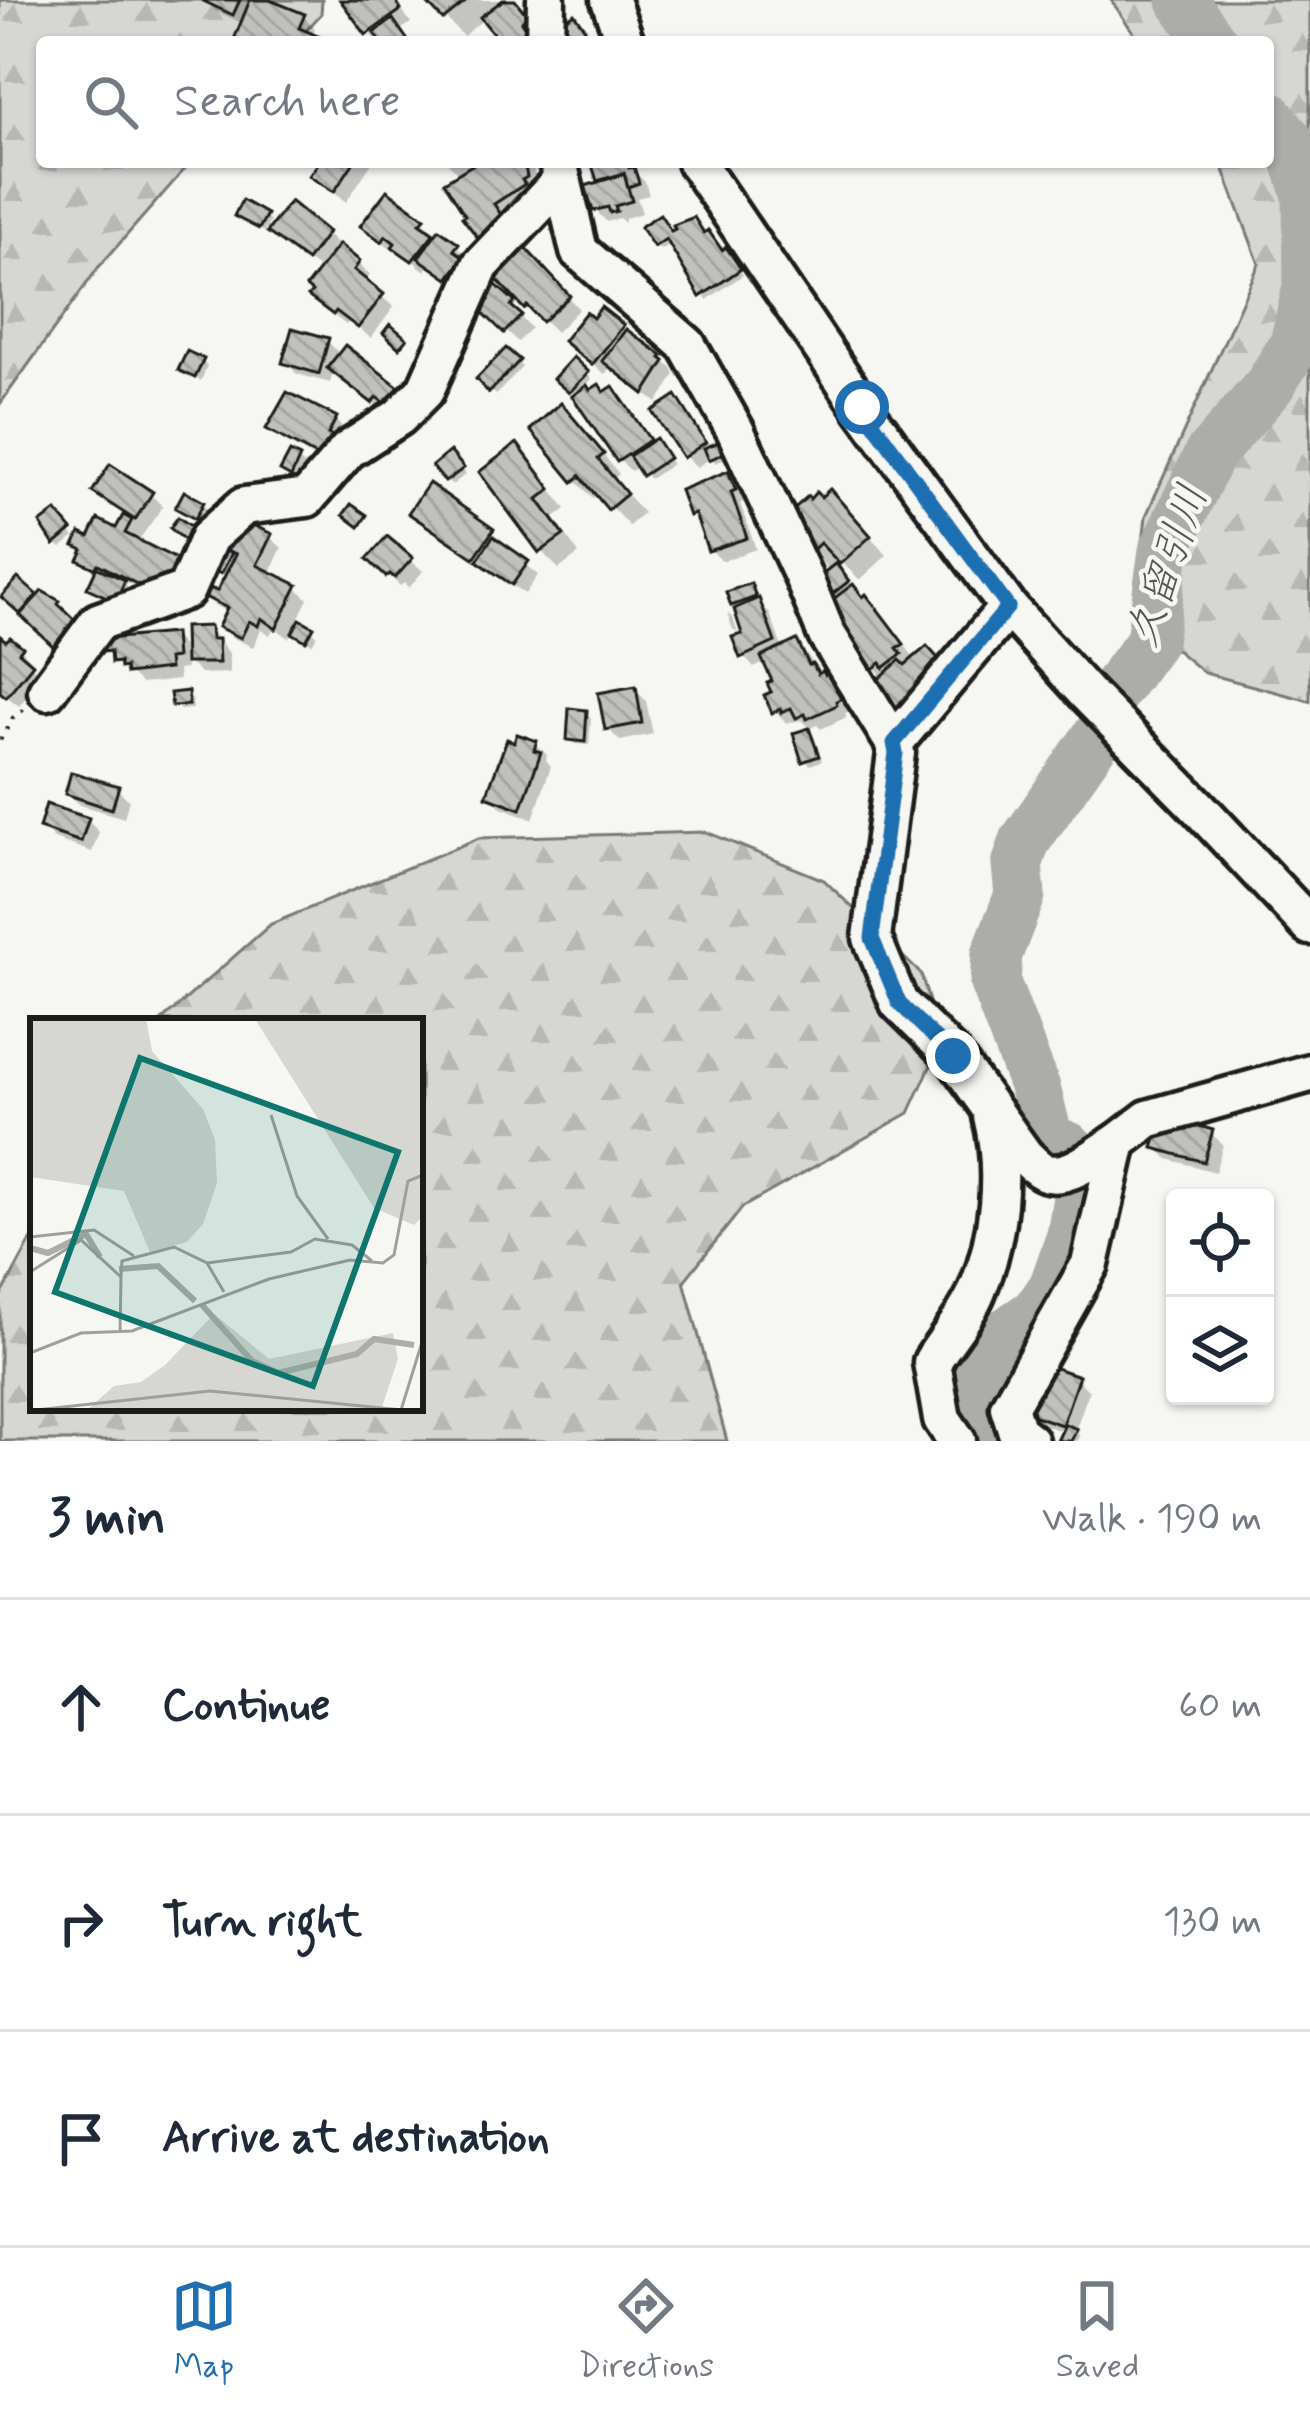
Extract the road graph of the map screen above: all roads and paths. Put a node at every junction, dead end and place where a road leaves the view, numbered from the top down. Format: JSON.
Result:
{"nodes":[{"id":1,"x":546,"y":0,"type":"edge"},
{"id":2,"x":610,"y":0,"type":"edge"},
{"id":3,"x":545,"y":36,"type":"edge"},
{"id":4,"x":623,"y":36,"type":"edge"},
{"id":5,"x":700,"y":168,"type":"edge"},
{"id":6,"x":559,"y":172,"type":"edge"},
{"id":7,"x":1008,"y":607,"type":"junction"},
{"id":8,"x":47,"y":691,"type":"joint"},
{"id":9,"x":0,"y":740,"type":"edge"},
{"id":10,"x":894,"y":743,"type":"junction"},
{"id":11,"x":1310,"y":926,"type":"edge"},
{"id":12,"x":1310,"y":1073,"type":"edge"},
{"id":13,"x":990,"y":1107,"type":"junction"},
{"id":14,"x":1096,"y":1155,"type":"junction"},
{"id":15,"x":957,"y":1441,"type":"edge"},
{"id":16,"x":1029,"y":1441,"type":"edge"}],
"edges":[{"from":1,"to":3,"type":"street"},
{"from":2,"to":4,"type":"street"},
{"from":5,"to":7,"type":"street"},
{"from":6,"to":8,"type":"street"},
{"from":6,"to":10,"type":"street"},
{"from":7,"to":10,"type":"street"},
{"from":7,"to":11,"type":"street"},
{"from":8,"to":9,"type":"path"},
{"from":10,"to":13,"type":"street"},
{"from":12,"to":14,"type":"street"},
{"from":13,"to":14,"type":"street"},
{"from":13,"to":15,"type":"street"},
{"from":14,"to":16,"type":"street"}]}
